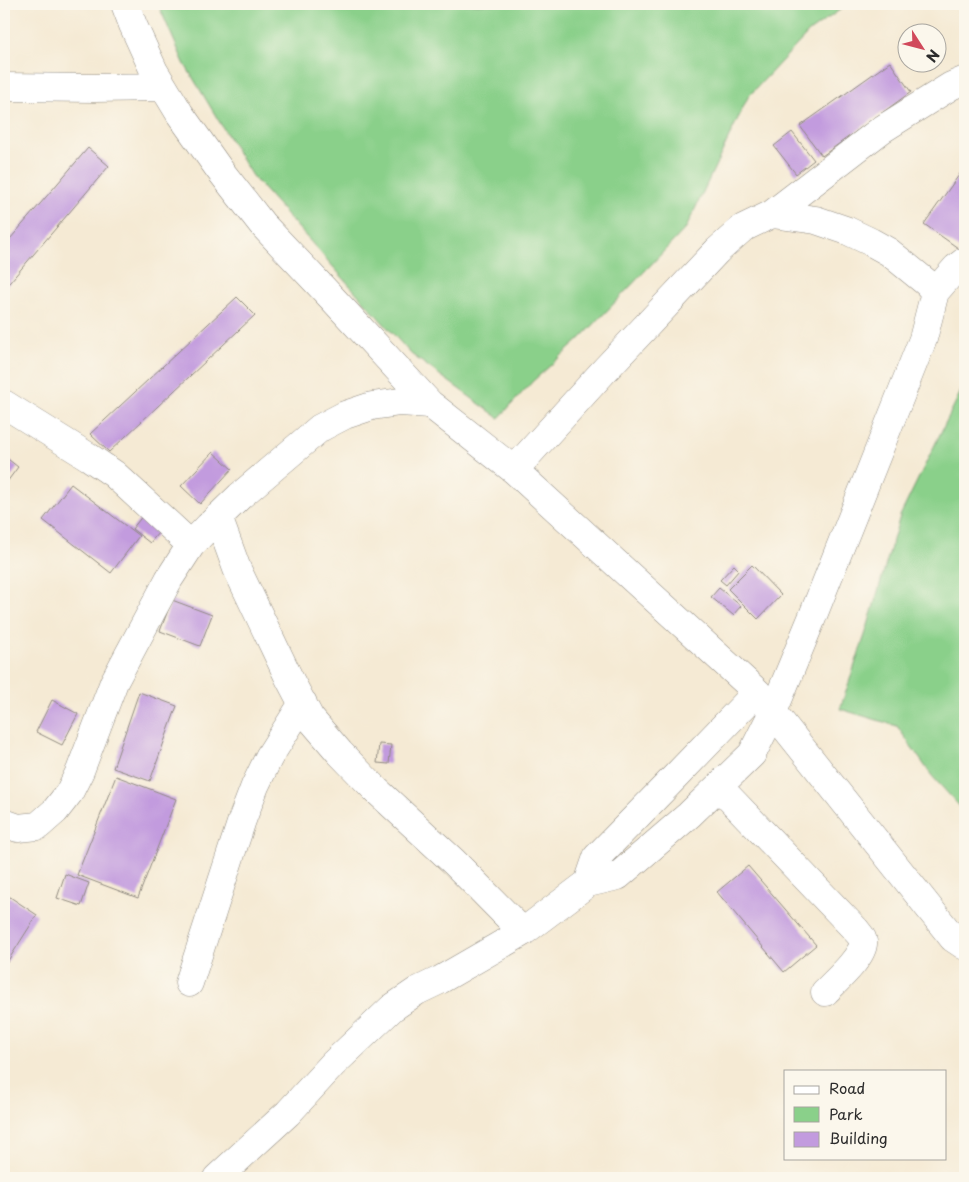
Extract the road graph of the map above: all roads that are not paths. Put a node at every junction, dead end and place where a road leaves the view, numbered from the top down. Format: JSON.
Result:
{"nodes":[{"id":1,"x":125,"y":4,"type":"edge"},
{"id":2,"x":965,"y":80,"type":"edge"},
{"id":3,"x":4,"y":87,"type":"edge"},
{"id":4,"x":163,"y":87,"type":"junction"},
{"id":5,"x":772,"y":214,"type":"junction"},
{"id":6,"x":965,"y":261,"type":"edge"},
{"id":7,"x":935,"y":292,"type":"junction"},
{"id":8,"x":4,"y":404,"type":"edge"},
{"id":9,"x":430,"y":404,"type":"junction"},
{"id":10,"x":514,"y":470,"type":"junction"},
{"id":11,"x":218,"y":517,"type":"junction"},
{"id":12,"x":191,"y":545,"type":"junction"},
{"id":13,"x":765,"y":702,"type":"junction"},
{"id":14,"x":303,"y":703,"type":"junction"},
{"id":15,"x":718,"y":786,"type":"junction"},
{"id":16,"x":4,"y":823,"type":"edge"},
{"id":17,"x":588,"y":883,"type":"junction"},
{"id":18,"x":523,"y":932,"type":"junction"},
{"id":19,"x":965,"y":946,"type":"edge"},
{"id":20,"x":189,"y":983,"type":"dead end"},
{"id":21,"x":825,"y":992,"type":"dead end"},
{"id":22,"x":217,"y":1178,"type":"edge"}],
"edges":[{"from":1,"to":4,"type":"street"},
{"from":2,"to":5,"type":"street"},
{"from":3,"to":4,"type":"street"},
{"from":4,"to":9,"type":"street"},
{"from":5,"to":7,"type":"street"},
{"from":5,"to":10,"type":"street"},
{"from":6,"to":7,"type":"street"},
{"from":7,"to":13,"type":"street"},
{"from":8,"to":12,"type":"street"},
{"from":9,"to":10,"type":"street"},
{"from":9,"to":11,"type":"street"},
{"from":10,"to":13,"type":"street"},
{"from":11,"to":12,"type":"street"},
{"from":11,"to":14,"type":"street"},
{"from":12,"to":16,"type":"street"},
{"from":13,"to":15,"type":"street"},
{"from":13,"to":17,"type":"street"},
{"from":13,"to":19,"type":"street"},
{"from":14,"to":18,"type":"street"},
{"from":14,"to":20,"type":"street"},
{"from":15,"to":17,"type":"street"},
{"from":15,"to":21,"type":"street"},
{"from":17,"to":18,"type":"street"},
{"from":18,"to":22,"type":"street"}]}
